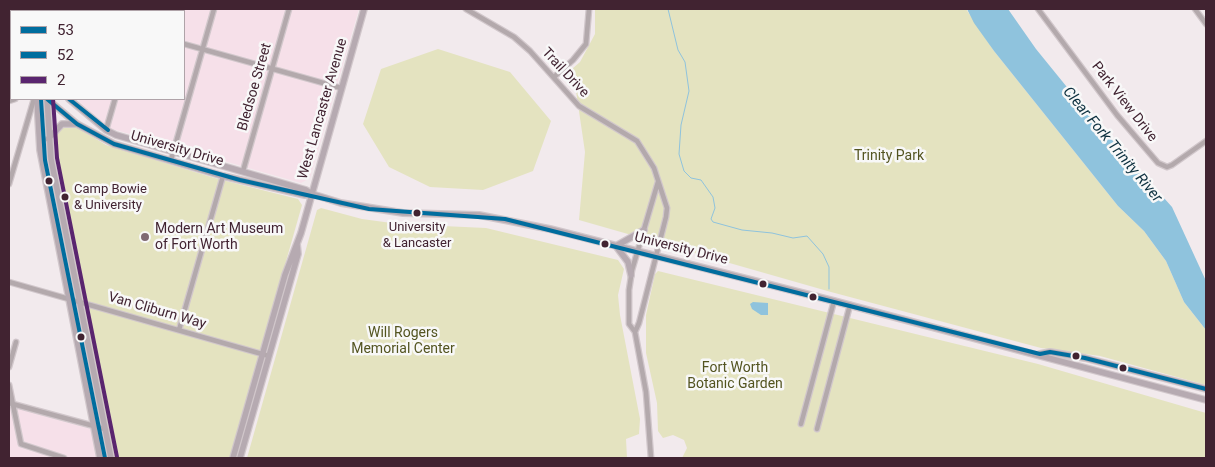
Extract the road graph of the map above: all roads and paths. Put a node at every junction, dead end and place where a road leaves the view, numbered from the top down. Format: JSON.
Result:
{"nodes":[{"id":1,"x":214,"y":9,"type":"edge"},
{"id":2,"x":288,"y":9,"type":"edge"},
{"id":3,"x":364,"y":9,"type":"edge"},
{"id":4,"x":466,"y":9,"type":"edge"},
{"id":5,"x":589,"y":9,"type":"edge"},
{"id":6,"x":1038,"y":9,"type":"edge"},
{"id":7,"x":1195,"y":9,"type":"edge"},
{"id":8,"x":1204,"y":17,"type":"edge"},
{"id":9,"x":1206,"y":24,"type":"edge"},
{"id":10,"x":185,"y":44,"type":"edge"},
{"id":11,"x":203,"y":49,"type":"junction"},
{"id":12,"x":272,"y":68,"type":"junction"},
{"id":13,"x":554,"y":77,"type":"junction"},
{"id":14,"x":341,"y":88,"type":"junction"},
{"id":15,"x":36,"y":100,"type":"edge"},
{"id":16,"x":36,"y":100,"type":"edge"},
{"id":17,"x":47,"y":100,"type":"edge"},
{"id":18,"x":48,"y":100,"type":"edge"},
{"id":19,"x":70,"y":100,"type":"edge"},
{"id":20,"x":115,"y":100,"type":"edge"},
{"id":21,"x":77,"y":124,"type":"junction"},
{"id":22,"x":106,"y":130,"type":"junction"},
{"id":23,"x":48,"y":138,"type":"junction"},
{"id":24,"x":1206,"y":141,"type":"edge"},
{"id":25,"x":174,"y":152,"type":"junction"},
{"id":26,"x":171,"y":160,"type":"junction"},
{"id":27,"x":243,"y":171,"type":"junction"},
{"id":28,"x":223,"y":176,"type":"junction"},
{"id":29,"x":658,"y":181,"type":"junction"},
{"id":30,"x":9,"y":184,"type":"edge"},
{"id":31,"x":312,"y":194,"type":"junction"},
{"id":32,"x":59,"y":196,"type":"junction"},
{"id":33,"x":49,"y":198,"type":"junction"},
{"id":34,"x":644,"y":230,"type":"junction"},
{"id":35,"x":297,"y":244,"type":"junction"},
{"id":36,"x":616,"y":246,"type":"junction"},
{"id":37,"x":638,"y":251,"type":"junction"},
{"id":38,"x":655,"y":256,"type":"junction"},
{"id":39,"x":631,"y":275,"type":"junction"},
{"id":40,"x":9,"y":282,"type":"edge"},
{"id":41,"x":68,"y":298,"type":"junction"},
{"id":42,"x":834,"y":300,"type":"junction"},
{"id":43,"x":80,"y":301,"type":"junction"},
{"id":44,"x":850,"y":305,"type":"junction"},
{"id":45,"x":179,"y":330,"type":"junction"},
{"id":46,"x":635,"y":332,"type":"junction"},
{"id":47,"x":16,"y":342,"type":"dead end"},
{"id":48,"x":262,"y":354,"type":"junction"},
{"id":49,"x":1040,"y":354,"type":"junction"},
{"id":50,"x":269,"y":356,"type":"junction"},
{"id":51,"x":1106,"y":363,"type":"junction"},
{"id":52,"x":9,"y":367,"type":"edge"},
{"id":53,"x":1103,"y":373,"type":"junction"},
{"id":54,"x":95,"y":378,"type":"junction"},
{"id":55,"x":84,"y":380,"type":"junction"},
{"id":56,"x":9,"y":385,"type":"edge"},
{"id":57,"x":1206,"y":389,"type":"edge"},
{"id":58,"x":98,"y":392,"type":"junction"},
{"id":59,"x":87,"y":394,"type":"junction"},
{"id":60,"x":1206,"y":400,"type":"edge"},
{"id":61,"x":11,"y":403,"type":"edge"},
{"id":62,"x":801,"y":424,"type":"dead end"},
{"id":63,"x":94,"y":427,"type":"junction"},
{"id":64,"x":816,"y":428,"type":"dead end"},
{"id":65,"x":105,"y":429,"type":"junction"},
{"id":66,"x":649,"y":452,"type":"junction"},
{"id":67,"x":657,"y":452,"type":"dead end"},
{"id":68,"x":64,"y":458,"type":"edge"},
{"id":69,"x":100,"y":458,"type":"edge"},
{"id":70,"x":111,"y":458,"type":"edge"},
{"id":71,"x":233,"y":458,"type":"edge"},
{"id":72,"x":240,"y":458,"type":"edge"},
{"id":73,"x":649,"y":458,"type":"edge"}],
"edges":[{"from":1,"to":11,"type":"street"},
{"from":2,"to":12,"type":"street","name":"Bledsoe Street"},
{"from":3,"to":14,"type":"main road","name":"West Lancaster Avenue"},
{"from":4,"to":13,"type":"street","name":"Trail Drive"},
{"from":5,"to":13,"type":"street"},
{"from":6,"to":24,"type":"street","name":"Park View Drive"},
{"from":7,"to":8,"type":"street"},
{"from":8,"to":9,"type":"street"},
{"from":10,"to":11,"type":"street"},
{"from":11,"to":12,"type":"street"},
{"from":11,"to":25,"type":"street"},
{"from":12,"to":14,"type":"street"},
{"from":12,"to":27,"type":"street","name":"Bledsoe Street"},
{"from":13,"to":29,"type":"street","name":"Trail Drive"},
{"from":14,"to":31,"type":"main road","name":"West Lancaster Avenue"},
{"from":15,"to":30,"type":"street"},
{"from":16,"to":33,"type":"main road"},
{"from":17,"to":23,"type":"main road"},
{"from":18,"to":21,"type":"main road","name":"University Drive"},
{"from":19,"to":22,"type":"main road","name":"University Drive"},
{"from":20,"to":22,"type":"street"},
{"from":21,"to":23,"type":"main road"},
{"from":21,"to":26,"type":"main road","name":"University Drive"},
{"from":22,"to":25,"type":"main road","name":"University Drive"},
{"from":23,"to":32,"type":"main road"},
{"from":25,"to":26,"type":"street"},
{"from":25,"to":27,"type":"main road","name":"University Drive"},
{"from":26,"to":28,"type":"main road","name":"University Drive"},
{"from":27,"to":28,"type":"main road"},
{"from":27,"to":31,"type":"main road","name":"University Drive"},
{"from":28,"to":31,"type":"main road","name":"University Drive"},
{"from":28,"to":45,"type":"street"},
{"from":29,"to":34,"type":"street","name":"Trail Drive"},
{"from":29,"to":38,"type":"street","name":"Trail Drive"},
{"from":31,"to":35,"type":"main road","name":"West Lancaster Avenue"},
{"from":31,"to":36,"type":"main road","name":"University Drive"},
{"from":32,"to":33,"type":"main road"},
{"from":32,"to":43,"type":"main road"},
{"from":33,"to":41,"type":"main road"},
{"from":34,"to":36,"type":"main road"},
{"from":34,"to":37,"type":"street","name":"Trail Drive"},
{"from":35,"to":48,"type":"main road","name":"West Lancaster Avenue"},
{"from":35,"to":50,"type":"main road","name":"West Lancaster Avenue"},
{"from":36,"to":37,"type":"main road","name":"University Drive"},
{"from":36,"to":39,"type":"main road"},
{"from":37,"to":38,"type":"main road","name":"University Drive"},
{"from":37,"to":39,"type":"street","name":"Trail Drive"},
{"from":38,"to":42,"type":"main road","name":"University Drive"},
{"from":38,"to":46,"type":"street","name":"Trail Drive"},
{"from":39,"to":46,"type":"street","name":"Trail Drive"},
{"from":40,"to":41,"type":"street","name":"Van Cliburn Way"},
{"from":41,"to":43,"type":"street","name":"Van Cliburn Way"},
{"from":41,"to":55,"type":"main road"},
{"from":42,"to":44,"type":"main road","name":"University Drive"},
{"from":42,"to":62,"type":"street"},
{"from":43,"to":45,"type":"street","name":"Van Cliburn Way"},
{"from":43,"to":54,"type":"main road"},
{"from":44,"to":49,"type":"main road","name":"University Drive"},
{"from":44,"to":64,"type":"street"},
{"from":45,"to":48,"type":"street","name":"Van Cliburn Way"},
{"from":46,"to":66,"type":"street","name":"Trail Drive"},
{"from":47,"to":52,"type":"street"},
{"from":48,"to":50,"type":"street","name":"Van Cliburn Way"},
{"from":48,"to":71,"type":"main road","name":"West Lancaster Avenue"},
{"from":49,"to":51,"type":"main road","name":"University Drive"},
{"from":49,"to":53,"type":"main road","name":"University Drive"},
{"from":50,"to":72,"type":"main road","name":"West Lancaster Avenue"},
{"from":51,"to":53,"type":"street"},
{"from":51,"to":57,"type":"main road","name":"University Drive"},
{"from":53,"to":60,"type":"main road","name":"University Drive"},
{"from":54,"to":55,"type":"main road"},
{"from":54,"to":58,"type":"main road"},
{"from":55,"to":59,"type":"main road"},
{"from":56,"to":61,"type":"street"},
{"from":58,"to":59,"type":"main road"},
{"from":58,"to":65,"type":"main road"},
{"from":59,"to":63,"type":"main road"},
{"from":61,"to":63,"type":"street"},
{"from":61,"to":68,"type":"street"},
{"from":63,"to":65,"type":"street"},
{"from":63,"to":69,"type":"main road"},
{"from":65,"to":70,"type":"main road"},
{"from":66,"to":67,"type":"street"},
{"from":66,"to":73,"type":"street","name":"Trail Drive"}]}
